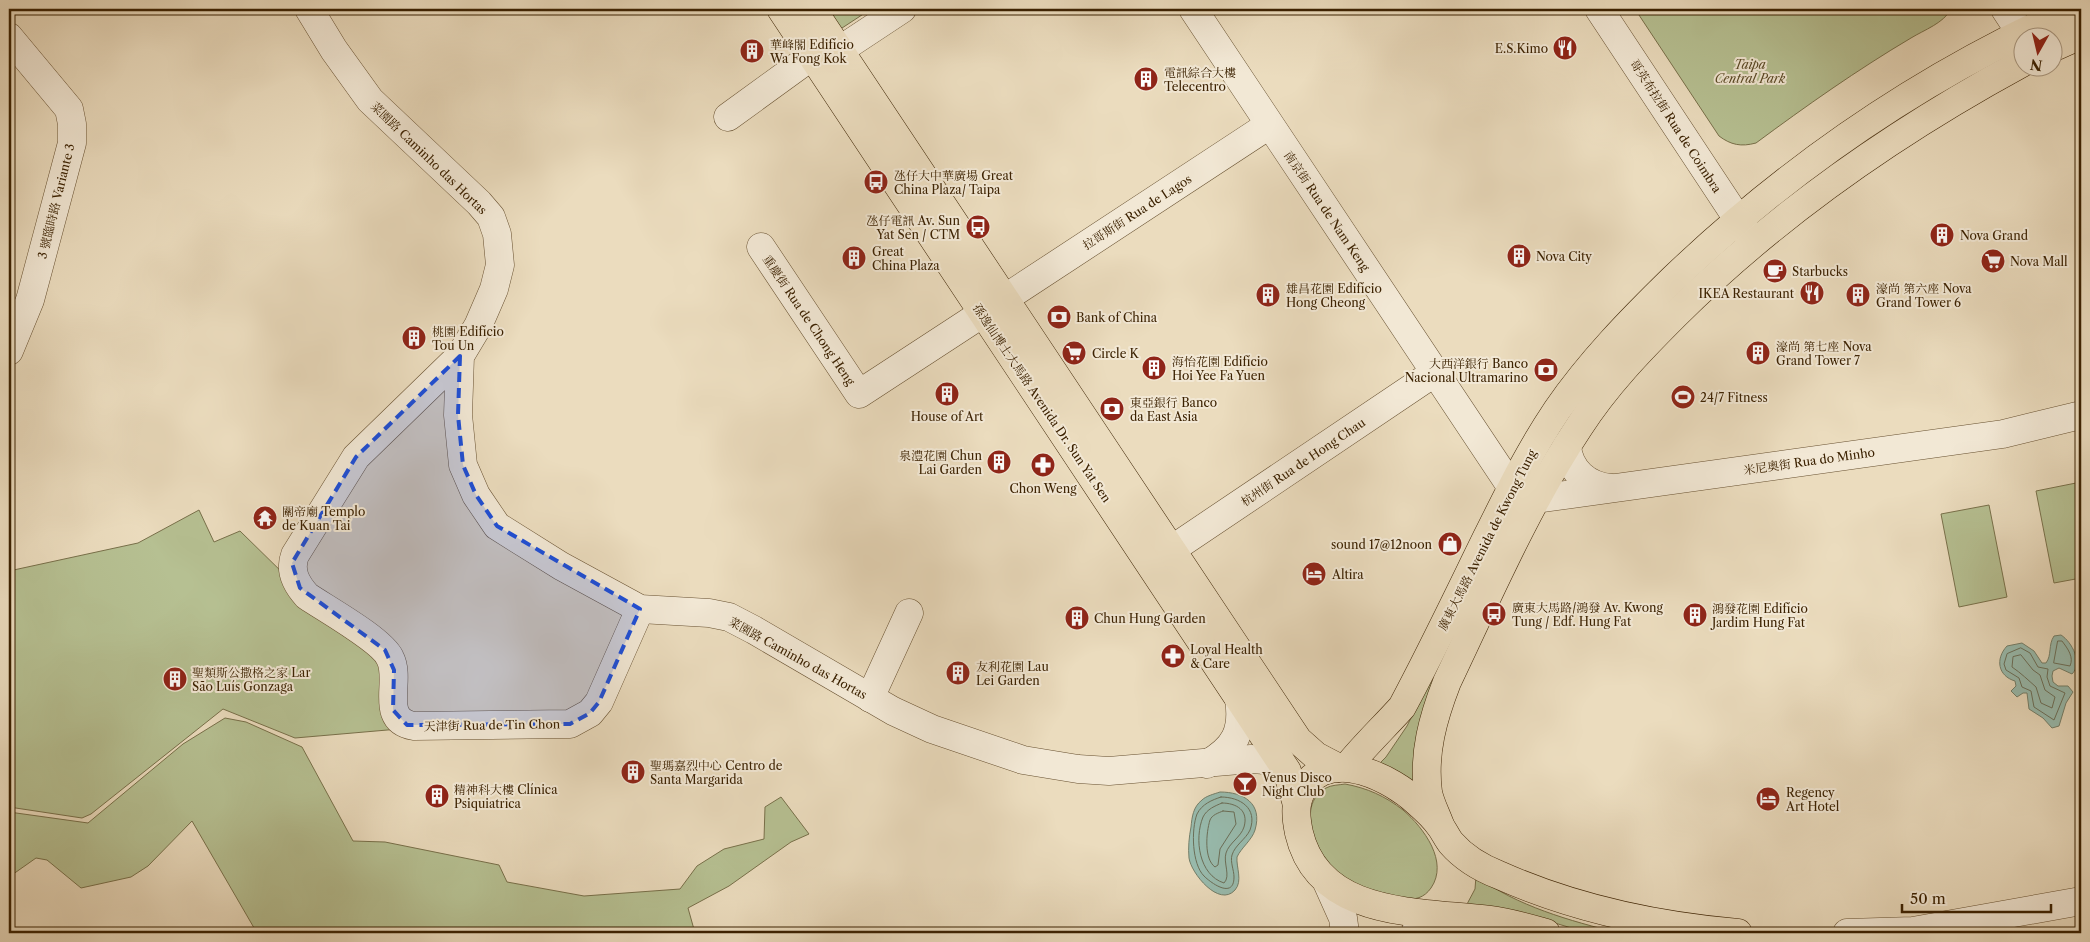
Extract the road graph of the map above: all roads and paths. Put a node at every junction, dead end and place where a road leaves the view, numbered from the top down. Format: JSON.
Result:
{"nodes":[{"id":1,"x":309,"y":9,"type":"edge"},
{"id":2,"x":781,"y":9,"type":"edge"},
{"id":3,"x":812,"y":9,"type":"edge"},
{"id":4,"x":902,"y":9,"type":"edge"},
{"id":5,"x":1193,"y":9,"type":"edge"},
{"id":6,"x":1599,"y":9,"type":"edge"},
{"id":7,"x":2005,"y":9,"type":"edge"},
{"id":8,"x":2073,"y":9,"type":"edge"},
{"id":9,"x":2017,"y":28,"type":"edge"},
{"id":10,"x":2036,"y":28,"type":"edge"},
{"id":11,"x":2081,"y":35,"type":"edge"},
{"id":12,"x":9,"y":37,"type":"edge"},
{"id":13,"x":2012,"y":40,"type":"edge"},
{"id":14,"x":2062,"y":44,"type":"edge"},
{"id":15,"x":840,"y":50,"type":"junction"},
{"id":16,"x":812,"y":56,"type":"junction"},
{"id":17,"x":2012,"y":69,"type":"edge"},
{"id":18,"x":728,"y":117,"type":"dead end"},
{"id":19,"x":1270,"y":125,"type":"junction"},
{"id":20,"x":1738,"y":220,"type":"junction"},
{"id":21,"x":1753,"y":243,"type":"junction"},
{"id":22,"x":761,"y":247,"type":"dead end"},
{"id":23,"x":994,"y":306,"type":"junction"},
{"id":24,"x":9,"y":351,"type":"edge"},
{"id":25,"x":460,"y":356,"type":"junction"},
{"id":26,"x":1434,"y":373,"type":"junction"},
{"id":27,"x":2081,"y":415,"type":"edge"},
{"id":28,"x":1474,"y":434,"type":"junction"},
{"id":29,"x":1538,"y":441,"type":"junction"},
{"id":30,"x":1567,"y":446,"type":"junction"},
{"id":31,"x":1615,"y":488,"type":"junction"},
{"id":32,"x":1510,"y":489,"type":"junction"},
{"id":33,"x":1536,"y":499,"type":"junction"},
{"id":34,"x":1171,"y":550,"type":"junction"},
{"id":35,"x":640,"y":609,"type":"junction"},
{"id":36,"x":909,"y":612,"type":"dead end"},
{"id":37,"x":870,"y":698,"type":"junction"},
{"id":38,"x":1239,"y":699,"type":"junction"},
{"id":39,"x":1280,"y":761,"type":"junction"},
{"id":40,"x":1207,"y":764,"type":"junction"},
{"id":41,"x":1343,"y":768,"type":"junction"},
{"id":42,"x":1296,"y":801,"type":"junction"},
{"id":43,"x":1440,"y":825,"type":"junction"},
{"id":44,"x":1326,"y":880,"type":"junction"},
{"id":45,"x":2081,"y":901,"type":"edge"},
{"id":46,"x":1441,"y":916,"type":"junction"},
{"id":47,"x":1345,"y":933,"type":"edge"},
{"id":48,"x":1415,"y":933,"type":"edge"},
{"id":49,"x":1546,"y":933,"type":"edge"},
{"id":50,"x":1738,"y":933,"type":"edge"},
{"id":51,"x":1847,"y":933,"type":"edge"}],
"edges":[{"from":1,"to":25,"type":"street","name":"菜園路 Caminho das Hortas"},
{"from":2,"to":16,"type":"main road","name":"孫逸仙博士大馬路 Avenida Dr. Sun Yat Sen"},
{"from":3,"to":15,"type":"main road","name":"孫逸仙博士大馬路 Avenida Dr. Sun Yat Sen"},
{"from":4,"to":15,"type":"street"},
{"from":5,"to":19,"type":"street","name":"南京街 Rua de Nam Keng"},
{"from":6,"to":20,"type":"street","name":"哥英布拉街 Rua de Coimbra"},
{"from":7,"to":9,"type":"street"},
{"from":8,"to":10,"type":"main road","name":"廣東大馬路 Avenida de Kwong Tung"},
{"from":11,"to":14,"type":"main road"},
{"from":12,"to":24,"type":"street","name":"3 號臨時路 Variante 3"},
{"from":13,"to":20,"type":"main road","name":"廣東大馬路 Avenida de Kwong Tung"},
{"from":15,"to":23,"type":"main road","name":"孫逸仙博士大馬路 Avenida Dr. Sun Yat Sen"},
{"from":16,"to":18,"type":"street"},
{"from":16,"to":23,"type":"main road","name":"孫逸仙博士大馬路 Avenida Dr. Sun Yat Sen"},
{"from":17,"to":21,"type":"main road","name":"廣東大馬路 Avenida de Kwong Tung"},
{"from":19,"to":23,"type":"street","name":"拉哥斯街 Rua de Lagos"},
{"from":19,"to":26,"type":"street","name":"南京街 Rua de Nam Keng"},
{"from":20,"to":21,"type":"street","name":"哥英布拉街 Rua de Coimbra"},
{"from":20,"to":29,"type":"main road","name":"廣東大馬路 Avenida de Kwong Tung"},
{"from":21,"to":30,"type":"main road","name":"廣東大馬路 Avenida de Kwong Tung"},
{"from":22,"to":23,"type":"street","name":"重慶街 Rua de Chong Heng"},
{"from":23,"to":34,"type":"main road","name":"孫逸仙博士大馬路 Avenida Dr. Sun Yat Sen"},
{"from":23,"to":38,"type":"main road","name":"孫逸仙博士大馬路 Avenida Dr. Sun Yat Sen"},
{"from":25,"to":35,"type":"street","name":"菜園路 Caminho das Hortas"},
{"from":25,"to":35,"type":"street","name":"天津街 Rua de Tin Chon"},
{"from":26,"to":28,"type":"street","name":"南京街 Rua de Nam Keng"},
{"from":26,"to":34,"type":"street","name":"杭州街 Rua de Hong Chau"},
{"from":27,"to":31,"type":"street","name":"米尼奧街 Rua do Minho"},
{"from":28,"to":29,"type":"street"},
{"from":28,"to":32,"type":"street","name":"南京街 Rua de Nam Keng"},
{"from":29,"to":32,"type":"main road","name":"廣東大馬路 Avenida de Kwong Tung"},
{"from":30,"to":31,"type":"street"},
{"from":30,"to":33,"type":"main road","name":"廣東大馬路 Avenida de Kwong Tung"},
{"from":31,"to":33,"type":"street","name":"米尼奧街 Rua do Minho"},
{"from":32,"to":33,"type":"street"},
{"from":32,"to":41,"type":"main road","name":"廣東大馬路 Avenida de Kwong Tung"},
{"from":33,"to":43,"type":"main road","name":"廣東大馬路 Avenida de Kwong Tung"},
{"from":34,"to":41,"type":"main road","name":"孫逸仙博士大馬路 Avenida Dr. Sun Yat Sen"},
{"from":35,"to":37,"type":"street","name":"菜園路 Caminho das Hortas"},
{"from":36,"to":37,"type":"street"},
{"from":37,"to":40,"type":"street","name":"菜園路 Caminho das Hortas"},
{"from":38,"to":39,"type":"main road","name":"孫逸仙博士大馬路 Avenida Dr. Sun Yat Sen"},
{"from":38,"to":40,"type":"street"},
{"from":39,"to":40,"type":"street","name":"菜園路 Caminho das Hortas"},
{"from":39,"to":42,"type":"main road","name":"孫逸仙博士大馬路 Avenida Dr. Sun Yat Sen"},
{"from":41,"to":42,"type":"main road"},
{"from":41,"to":43,"type":"main road","name":"孫逸仙博士大馬路 Avenida Dr. Sun Yat Sen"},
{"from":42,"to":44,"type":"main road","name":"孫逸仙博士大馬路 Avenida Dr. Sun Yat Sen"},
{"from":43,"to":50,"type":"main road"},
{"from":44,"to":46,"type":"main road","name":"孫逸仙博士大馬路 Avenida Dr. Sun Yat Sen"},
{"from":44,"to":47,"type":"street"},
{"from":45,"to":51,"type":"street"},
{"from":46,"to":48,"type":"street"},
{"from":46,"to":49,"type":"main road","name":"孫逸仙博士大馬路 Avenida Dr. Sun Yat Sen"}]}
